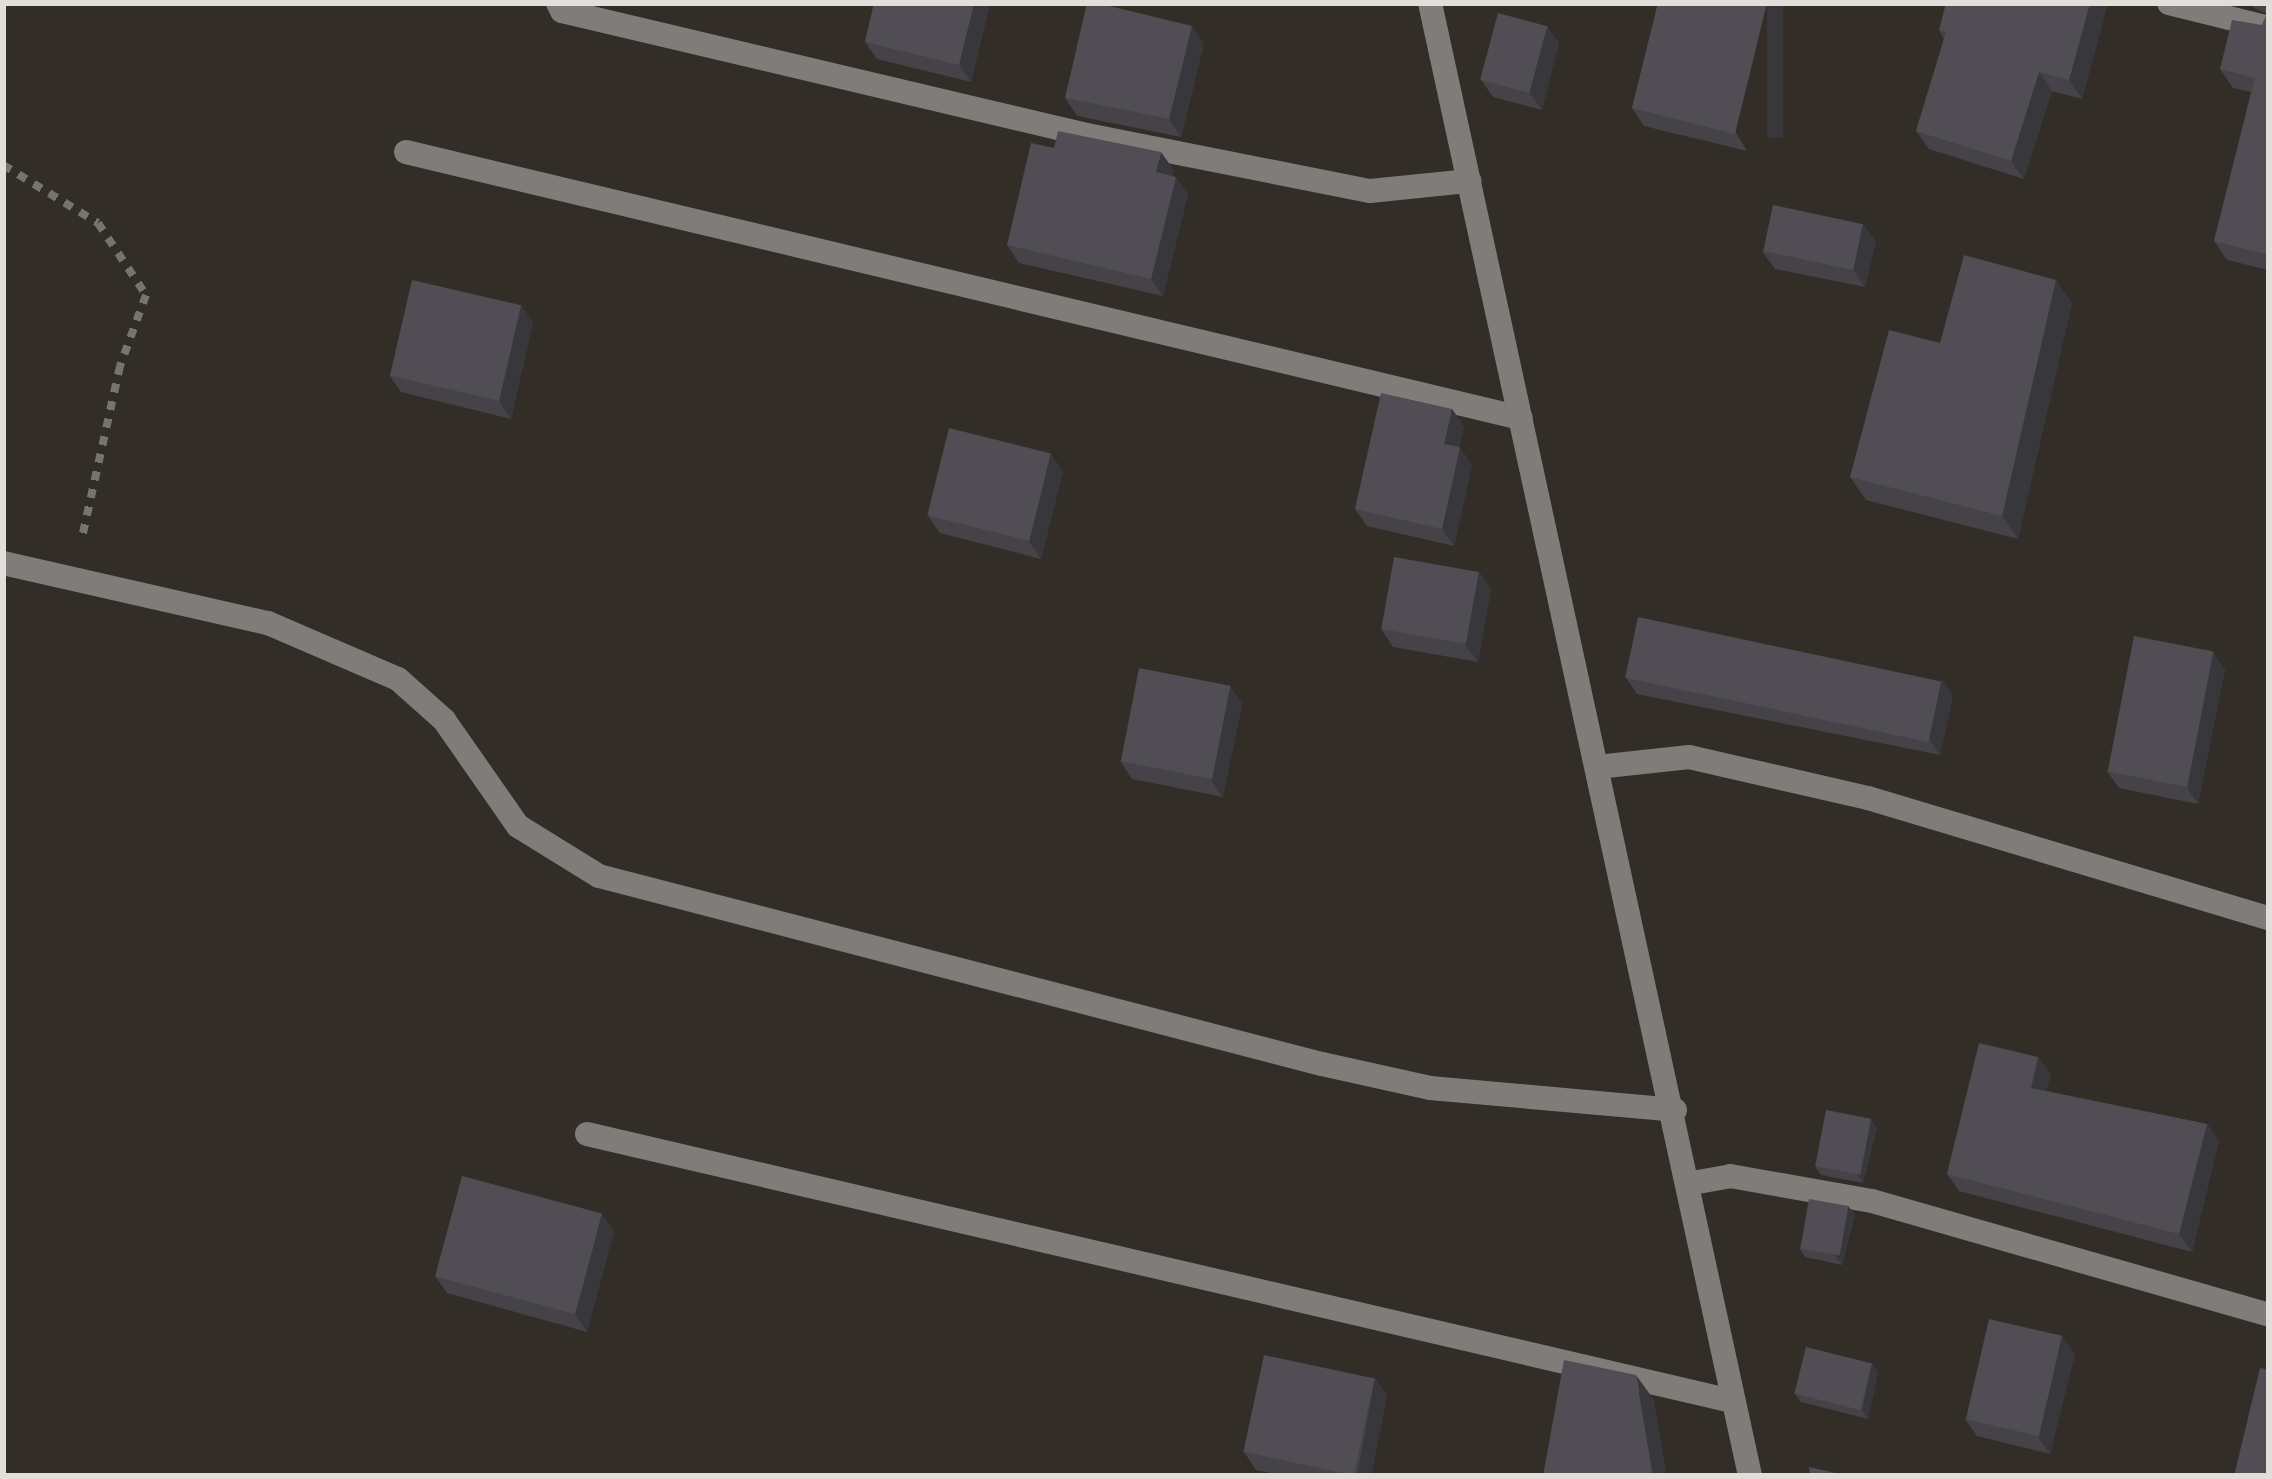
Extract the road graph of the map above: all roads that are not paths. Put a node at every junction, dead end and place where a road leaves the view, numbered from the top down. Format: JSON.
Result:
{"nodes":[{"id":1,"x":558,"y":3,"type":"edge"},
{"id":2,"x":1430,"y":3,"type":"edge"},
{"id":3,"x":2170,"y":3,"type":"edge"},
{"id":4,"x":2269,"y":28,"type":"edge"},
{"id":5,"x":406,"y":152,"type":"dead end"},
{"id":6,"x":1469,"y":181,"type":"junction"},
{"id":7,"x":1521,"y":418,"type":"junction"},
{"id":8,"x":3,"y":563,"type":"edge"},
{"id":9,"x":1597,"y":767,"type":"junction"},
{"id":10,"x":2269,"y":918,"type":"edge"},
{"id":11,"x":1675,"y":1110,"type":"junction"},
{"id":12,"x":587,"y":1134,"type":"dead end"},
{"id":13,"x":1692,"y":1183,"type":"junction"},
{"id":14,"x":2269,"y":1315,"type":"edge"},
{"id":15,"x":1732,"y":1401,"type":"junction"},
{"id":16,"x":1750,"y":1476,"type":"edge"}],
"edges":[{"from":1,"to":6,"type":"street"},
{"from":2,"to":6,"type":"street"},
{"from":3,"to":4,"type":"street"},
{"from":5,"to":7,"type":"street"},
{"from":6,"to":7,"type":"street"},
{"from":7,"to":9,"type":"street"},
{"from":8,"to":11,"type":"street"},
{"from":9,"to":10,"type":"street"},
{"from":9,"to":11,"type":"street"},
{"from":11,"to":13,"type":"street"},
{"from":12,"to":15,"type":"street"},
{"from":13,"to":14,"type":"street"},
{"from":13,"to":15,"type":"street"},
{"from":15,"to":16,"type":"street"}]}
